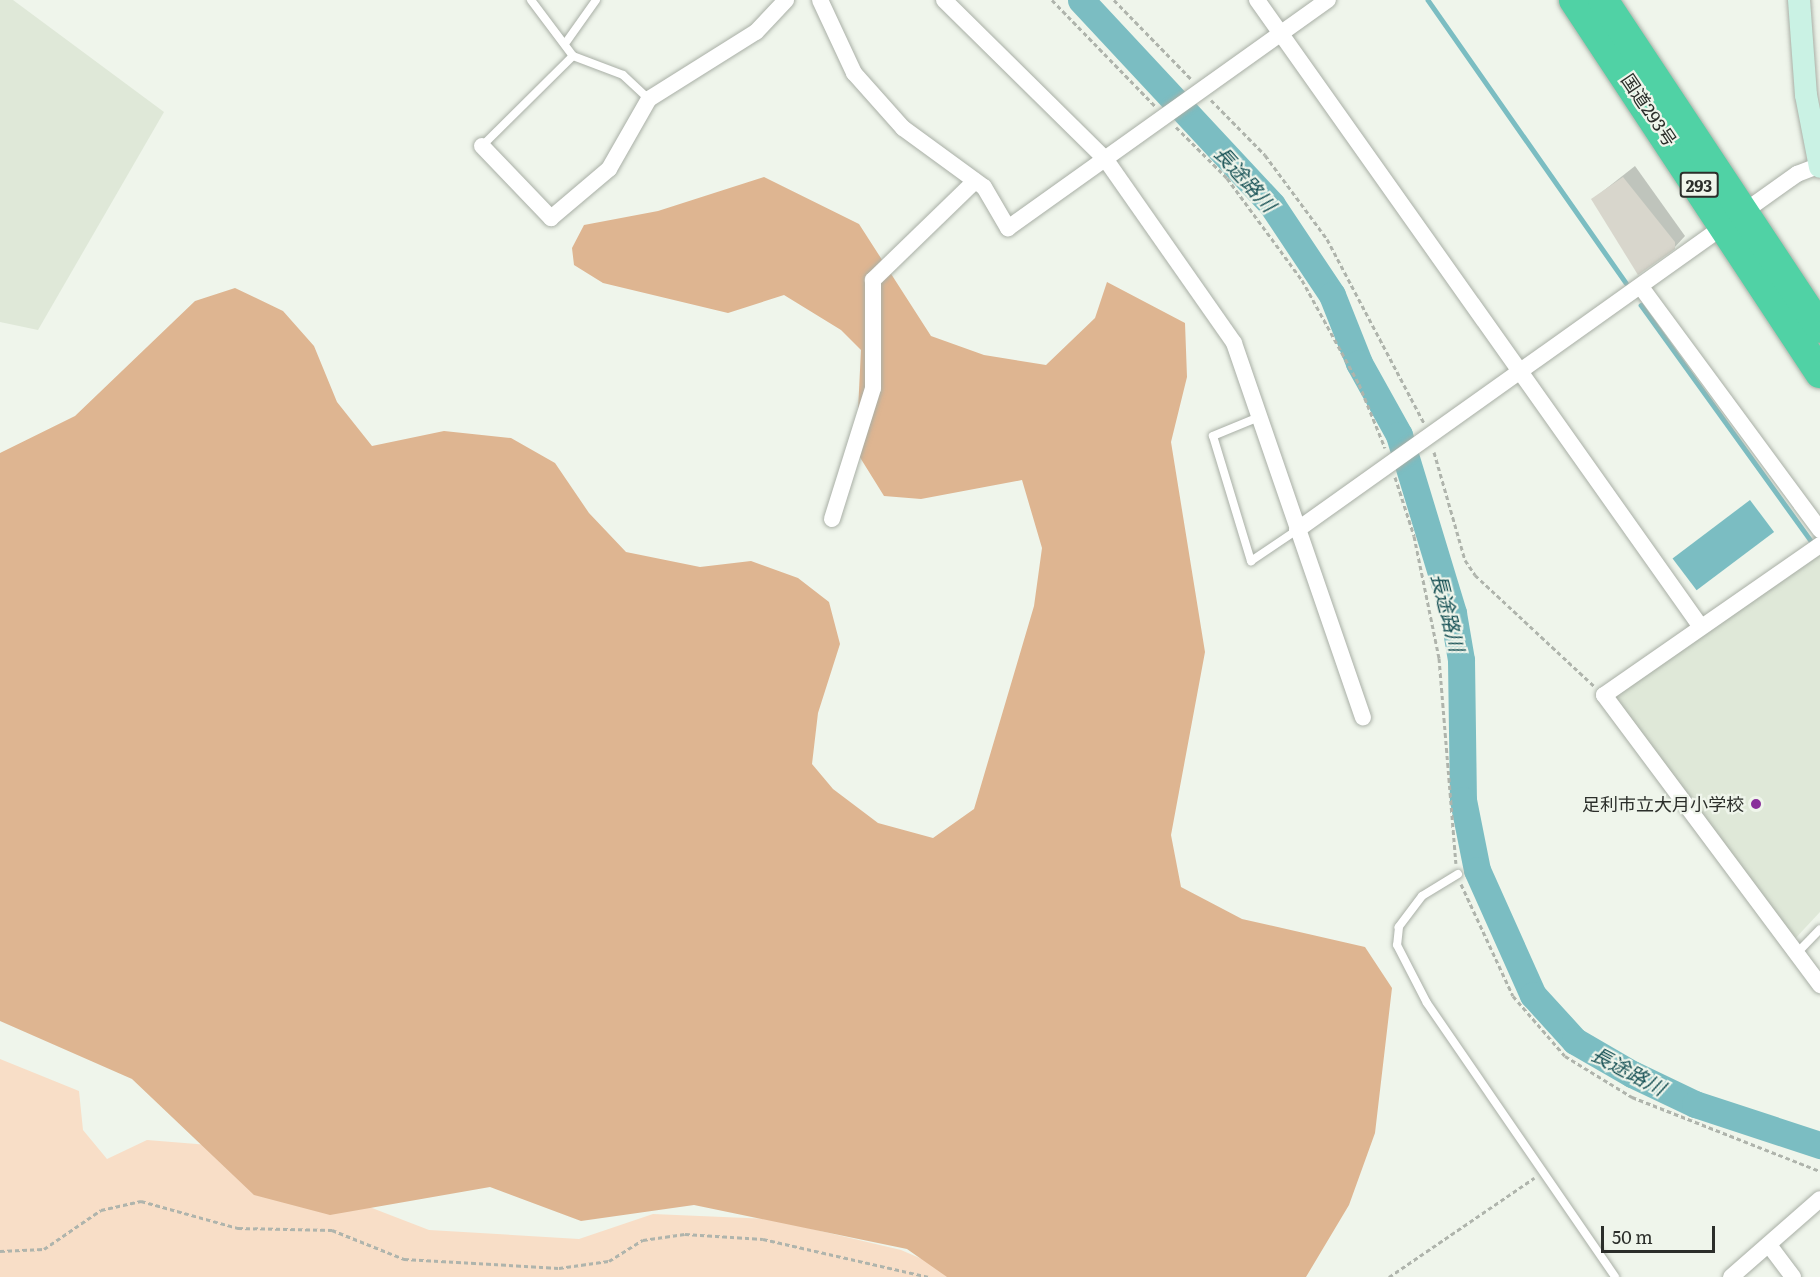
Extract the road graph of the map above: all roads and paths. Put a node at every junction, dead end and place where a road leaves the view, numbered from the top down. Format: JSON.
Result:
{"nodes":[{"id":1,"x":531,"y":0,"type":"edge"},
{"id":2,"x":596,"y":0,"type":"edge"},
{"id":3,"x":786,"y":0,"type":"edge"},
{"id":4,"x":820,"y":0,"type":"edge"},
{"id":5,"x":944,"y":0,"type":"edge"},
{"id":6,"x":1052,"y":0,"type":"edge"},
{"id":7,"x":1114,"y":0,"type":"edge"},
{"id":8,"x":1257,"y":0,"type":"edge"},
{"id":9,"x":1328,"y":0,"type":"edge"},
{"id":10,"x":1574,"y":0,"type":"edge"},
{"id":11,"x":1603,"y":0,"type":"edge"},
{"id":12,"x":1799,"y":0,"type":"edge"},
{"id":13,"x":1280,"y":33,"type":"junction"},
{"id":14,"x":567,"y":42,"type":"junction"},
{"id":15,"x":573,"y":56,"type":"junction"},
{"id":16,"x":1199,"y":93,"type":"junction"},
{"id":17,"x":649,"y":99,"type":"junction"},
{"id":18,"x":1168,"y":114,"type":"junction"},
{"id":19,"x":482,"y":146,"type":"joint"},
{"id":20,"x":1106,"y":159,"type":"junction"},
{"id":21,"x":1820,"y":166,"type":"edge"},
{"id":22,"x":975,"y":181,"type":"junction"},
{"id":23,"x":1737,"y":220,"type":"junction"},
{"id":24,"x":1641,"y":287,"type":"junction"},
{"id":25,"x":1819,"y":325,"type":"edge"},
{"id":26,"x":1523,"y":369,"type":"junction"},
{"id":27,"x":1820,"y":373,"type":"edge"},
{"id":28,"x":1259,"y":417,"type":"junction"},
{"id":29,"x":1427,"y":436,"type":"junction"},
{"id":30,"x":1390,"y":462,"type":"junction"},
{"id":31,"x":832,"y":519,"type":"dead end"},
{"id":32,"x":1297,"y":530,"type":"junction"},
{"id":33,"x":1820,"y":530,"type":"edge"},
{"id":34,"x":1820,"y":545,"type":"edge"},
{"id":35,"x":1701,"y":627,"type":"junction"},
{"id":36,"x":1604,"y":695,"type":"junction"},
{"id":37,"x":1363,"y":717,"type":"dead end"},
{"id":38,"x":1458,"y":874,"type":"junction"},
{"id":39,"x":1820,"y":929,"type":"edge"},
{"id":40,"x":1797,"y":953,"type":"junction"},
{"id":41,"x":1820,"y":985,"type":"edge"},
{"id":42,"x":1820,"y":1171,"type":"edge"},
{"id":43,"x":1543,"y":1172,"type":"junction"},
{"id":44,"x":1820,"y":1198,"type":"edge"},
{"id":45,"x":1769,"y":1245,"type":"junction"},
{"id":46,"x":0,"y":1251,"type":"edge"},
{"id":47,"x":1391,"y":1276,"type":"edge"},
{"id":48,"x":929,"y":1277,"type":"edge"},
{"id":49,"x":1615,"y":1277,"type":"edge"},
{"id":50,"x":1731,"y":1277,"type":"edge"},
{"id":51,"x":1793,"y":1277,"type":"edge"}],
"edges":[{"from":1,"to":14,"type":"lane"},
{"from":2,"to":14,"type":"lane"},
{"from":3,"to":17,"type":"street"},
{"from":4,"to":22,"type":"street"},
{"from":5,"to":20,"type":"street"},
{"from":6,"to":18,"type":"path"},
{"from":7,"to":16,"type":"path"},
{"from":8,"to":13,"type":"street"},
{"from":9,"to":13,"type":"street"},
{"from":10,"to":23,"type":"highway","name":"国道293号","number":"293"},
{"from":11,"to":23,"type":"highway","name":"国道293号","number":"293"},
{"from":12,"to":21,"type":"street"},
{"from":13,"to":16,"type":"street"},
{"from":13,"to":26,"type":"street"},
{"from":14,"to":15,"type":"lane"},
{"from":15,"to":17,"type":"lane"},
{"from":15,"to":19,"type":"lane"},
{"from":16,"to":18,"type":"street"},
{"from":16,"to":29,"type":"path"},
{"from":17,"to":19,"type":"street"},
{"from":18,"to":20,"type":"street"},
{"from":18,"to":30,"type":"path"},
{"from":20,"to":22,"type":"street"},
{"from":20,"to":28,"type":"street"},
{"from":21,"to":23,"type":"street"},
{"from":22,"to":31,"type":"street"},
{"from":23,"to":24,"type":"street"},
{"from":23,"to":25,"type":"highway","name":"国道293号","number":"293"},
{"from":23,"to":27,"type":"highway","name":"国道293号","number":"293"},
{"from":24,"to":26,"type":"street"},
{"from":24,"to":33,"type":"street"},
{"from":26,"to":29,"type":"street"},
{"from":26,"to":35,"type":"street"},
{"from":28,"to":32,"type":"street"},
{"from":28,"to":32,"type":"lane"},
{"from":29,"to":30,"type":"street"},
{"from":29,"to":36,"type":"path"},
{"from":30,"to":32,"type":"street"},
{"from":30,"to":38,"type":"path"},
{"from":32,"to":37,"type":"street"},
{"from":34,"to":35,"type":"street"},
{"from":35,"to":36,"type":"street"},
{"from":36,"to":40,"type":"street"},
{"from":38,"to":42,"type":"path"},
{"from":38,"to":43,"type":"lane"},
{"from":39,"to":40,"type":"lane"},
{"from":40,"to":41,"type":"street"},
{"from":43,"to":47,"type":"path"},
{"from":43,"to":49,"type":"lane"},
{"from":44,"to":45,"type":"street"},
{"from":45,"to":50,"type":"street"},
{"from":45,"to":51,"type":"street"},
{"from":46,"to":48,"type":"path"}]}
